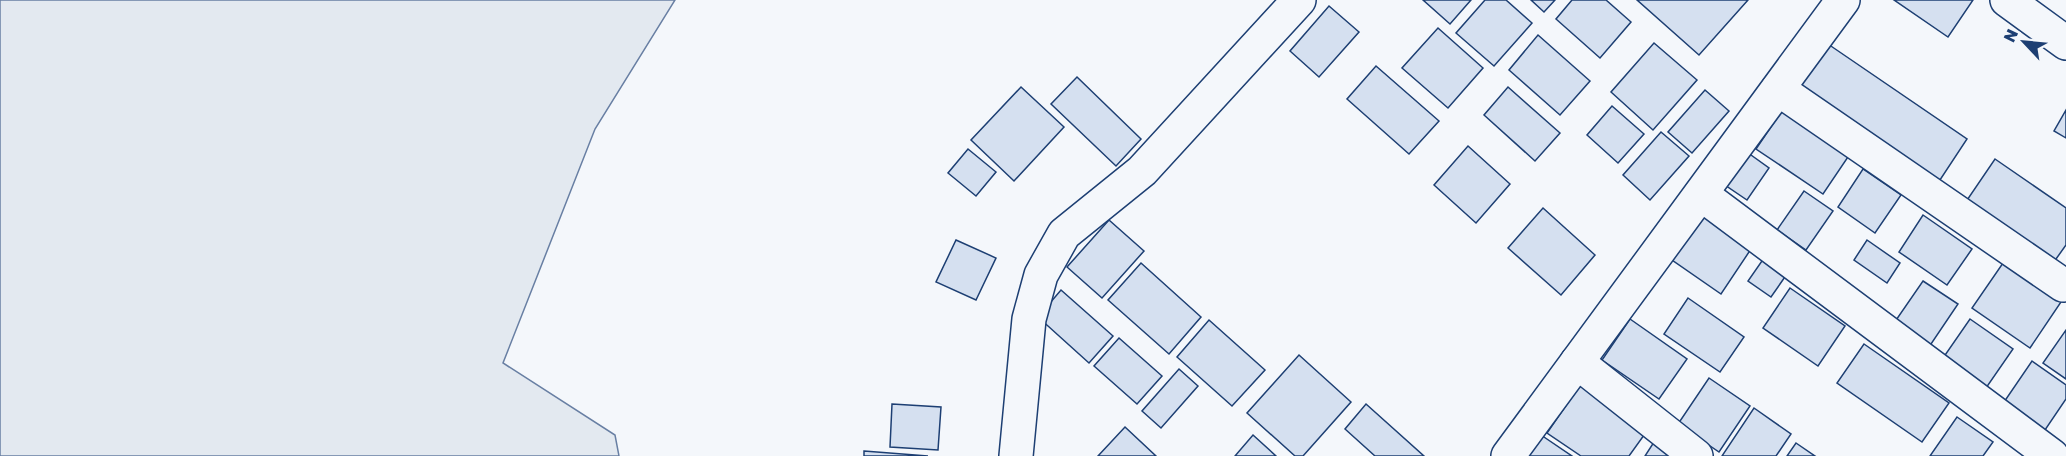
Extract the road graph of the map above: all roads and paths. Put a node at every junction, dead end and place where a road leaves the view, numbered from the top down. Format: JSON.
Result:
{"nodes":[{"id":1,"x":1299,"y":0,"type":"edge"},
{"id":2,"x":1843,"y":0,"type":"edge"},
{"id":3,"x":2007,"y":0,"type":"edge"},
{"id":4,"x":2066,"y":43,"type":"edge"},
{"id":5,"x":1778,"y":89,"type":"junction"},
{"id":6,"x":1701,"y":194,"type":"junction"},
{"id":7,"x":2063,"y":285,"type":"dead end"},
{"id":8,"x":1577,"y":362,"type":"junction"},
{"id":9,"x":1016,"y":456,"type":"edge"},
{"id":10,"x":1509,"y":456,"type":"edge"},
{"id":11,"x":1696,"y":456,"type":"edge"},
{"id":12,"x":2052,"y":456,"type":"edge"}],
"edges":[{"from":1,"to":9,"type":"street"},
{"from":2,"to":5,"type":"street"},
{"from":3,"to":4,"type":"street"},
{"from":5,"to":6,"type":"street"},
{"from":5,"to":7,"type":"street"},
{"from":6,"to":8,"type":"street"},
{"from":6,"to":12,"type":"street"},
{"from":8,"to":10,"type":"street"},
{"from":8,"to":11,"type":"street"}]}
